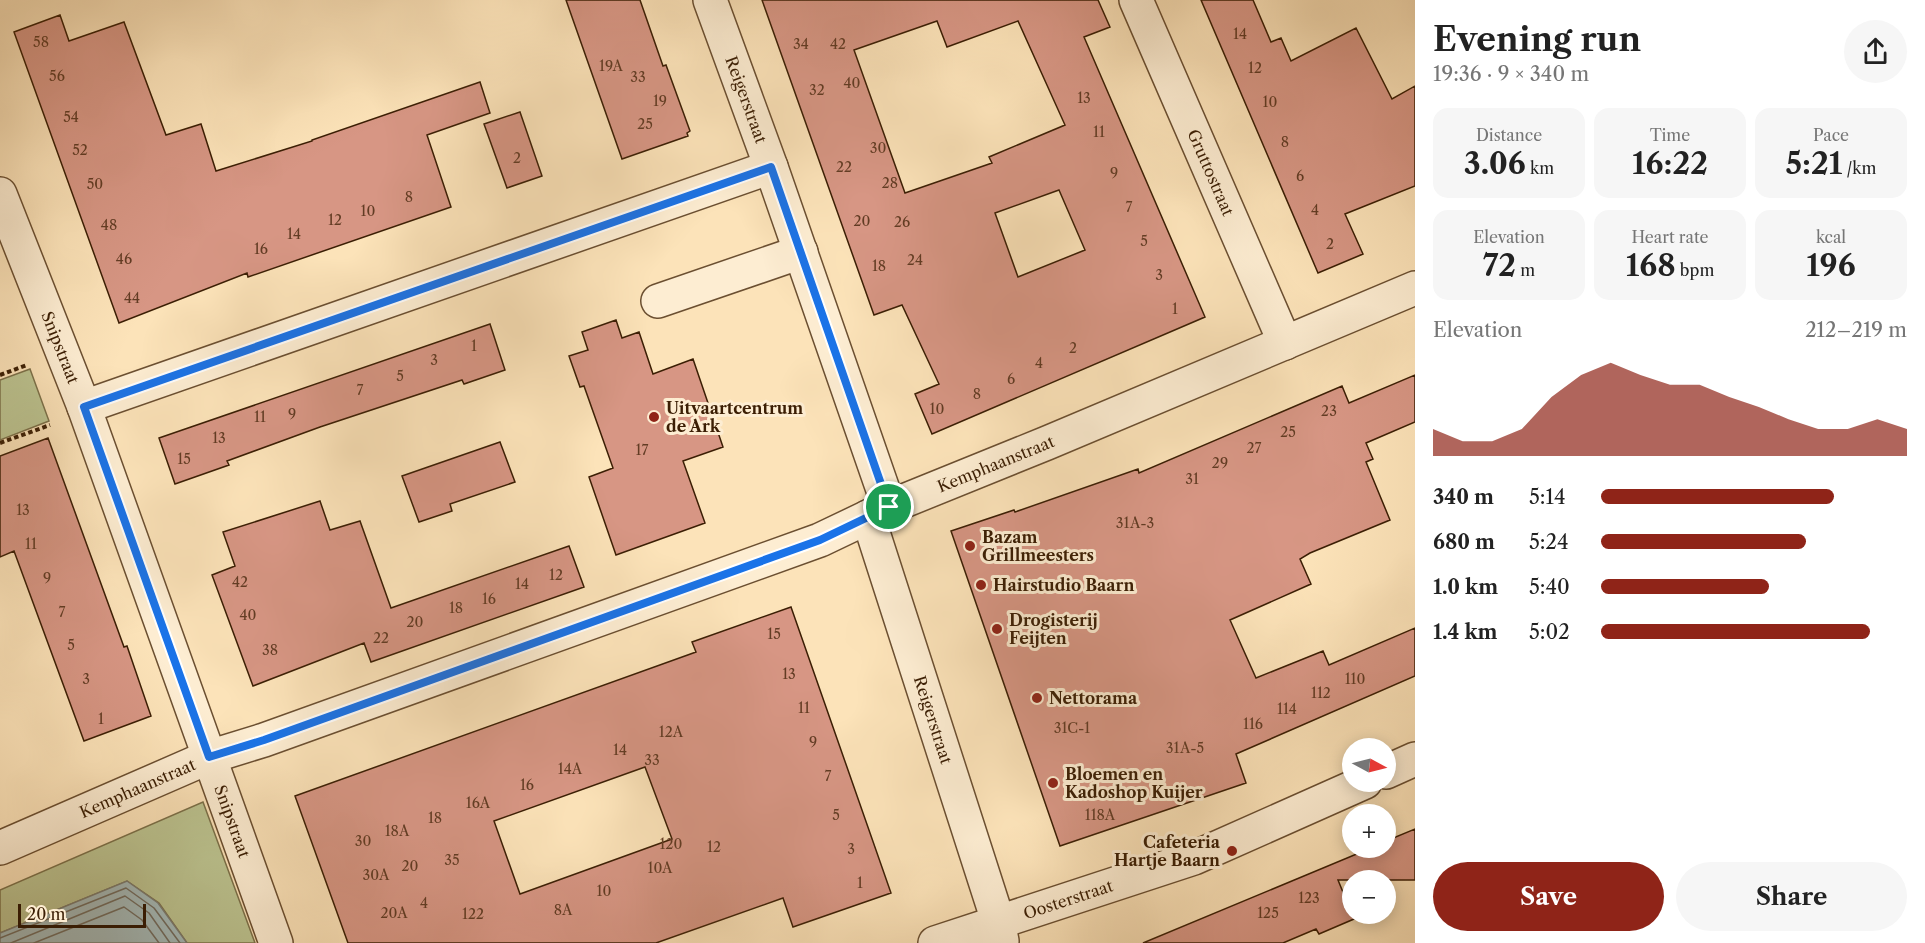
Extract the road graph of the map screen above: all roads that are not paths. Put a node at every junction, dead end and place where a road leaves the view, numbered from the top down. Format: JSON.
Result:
{"nodes":[{"id":1,"x":710,"y":0,"type":"edge"},
{"id":2,"x":1136,"y":0,"type":"edge"},
{"id":3,"x":771,"y":167,"type":"junction"},
{"id":4,"x":0,"y":194,"type":"edge"},
{"id":5,"x":801,"y":252,"type":"junction"},
{"id":6,"x":1415,"y":288,"type":"edge"},
{"id":7,"x":658,"y":301,"type":"dead end"},
{"id":8,"x":1285,"y":344,"type":"junction"},
{"id":9,"x":84,"y":407,"type":"junction"},
{"id":10,"x":879,"y":512,"type":"junction"},
{"id":11,"x":209,"y":757,"type":"junction"},
{"id":12,"x":1415,"y":759,"type":"edge"},
{"id":13,"x":1396,"y":768,"type":"edge"},
{"id":14,"x":1342,"y":792,"type":"edge"},
{"id":15,"x":0,"y":848,"type":"edge"},
{"id":16,"x":1000,"y":932,"type":"edge"},
{"id":17,"x":276,"y":943,"type":"edge"},
{"id":18,"x":935,"y":943,"type":"edge"}],
"edges":[{"from":1,"to":3,"type":"street","name":"Reigerstraat"},
{"from":2,"to":8,"type":"street","name":"Gruttostraat"},
{"from":3,"to":5,"type":"street","name":"Reigerstraat"},
{"from":3,"to":9,"type":"street"},
{"from":4,"to":9,"type":"street","name":"Snipstraat"},
{"from":5,"to":7,"type":"street"},
{"from":5,"to":10,"type":"street","name":"Reigerstraat"},
{"from":6,"to":8,"type":"street","name":"Kemphaanstraat"},
{"from":8,"to":10,"type":"street","name":"Kemphaanstraat"},
{"from":9,"to":11,"type":"street","name":"Snipstraat"},
{"from":10,"to":11,"type":"street","name":"Kemphaanstraat"},
{"from":10,"to":16,"type":"street","name":"Reigerstraat"},
{"from":11,"to":15,"type":"street","name":"Kemphaanstraat"},
{"from":11,"to":17,"type":"street","name":"Snipstraat"},
{"from":12,"to":13,"type":"street"},
{"from":14,"to":16,"type":"street","name":"Oosterstraat"},
{"from":16,"to":18,"type":"street","name":"Oosterstraat"}]}
